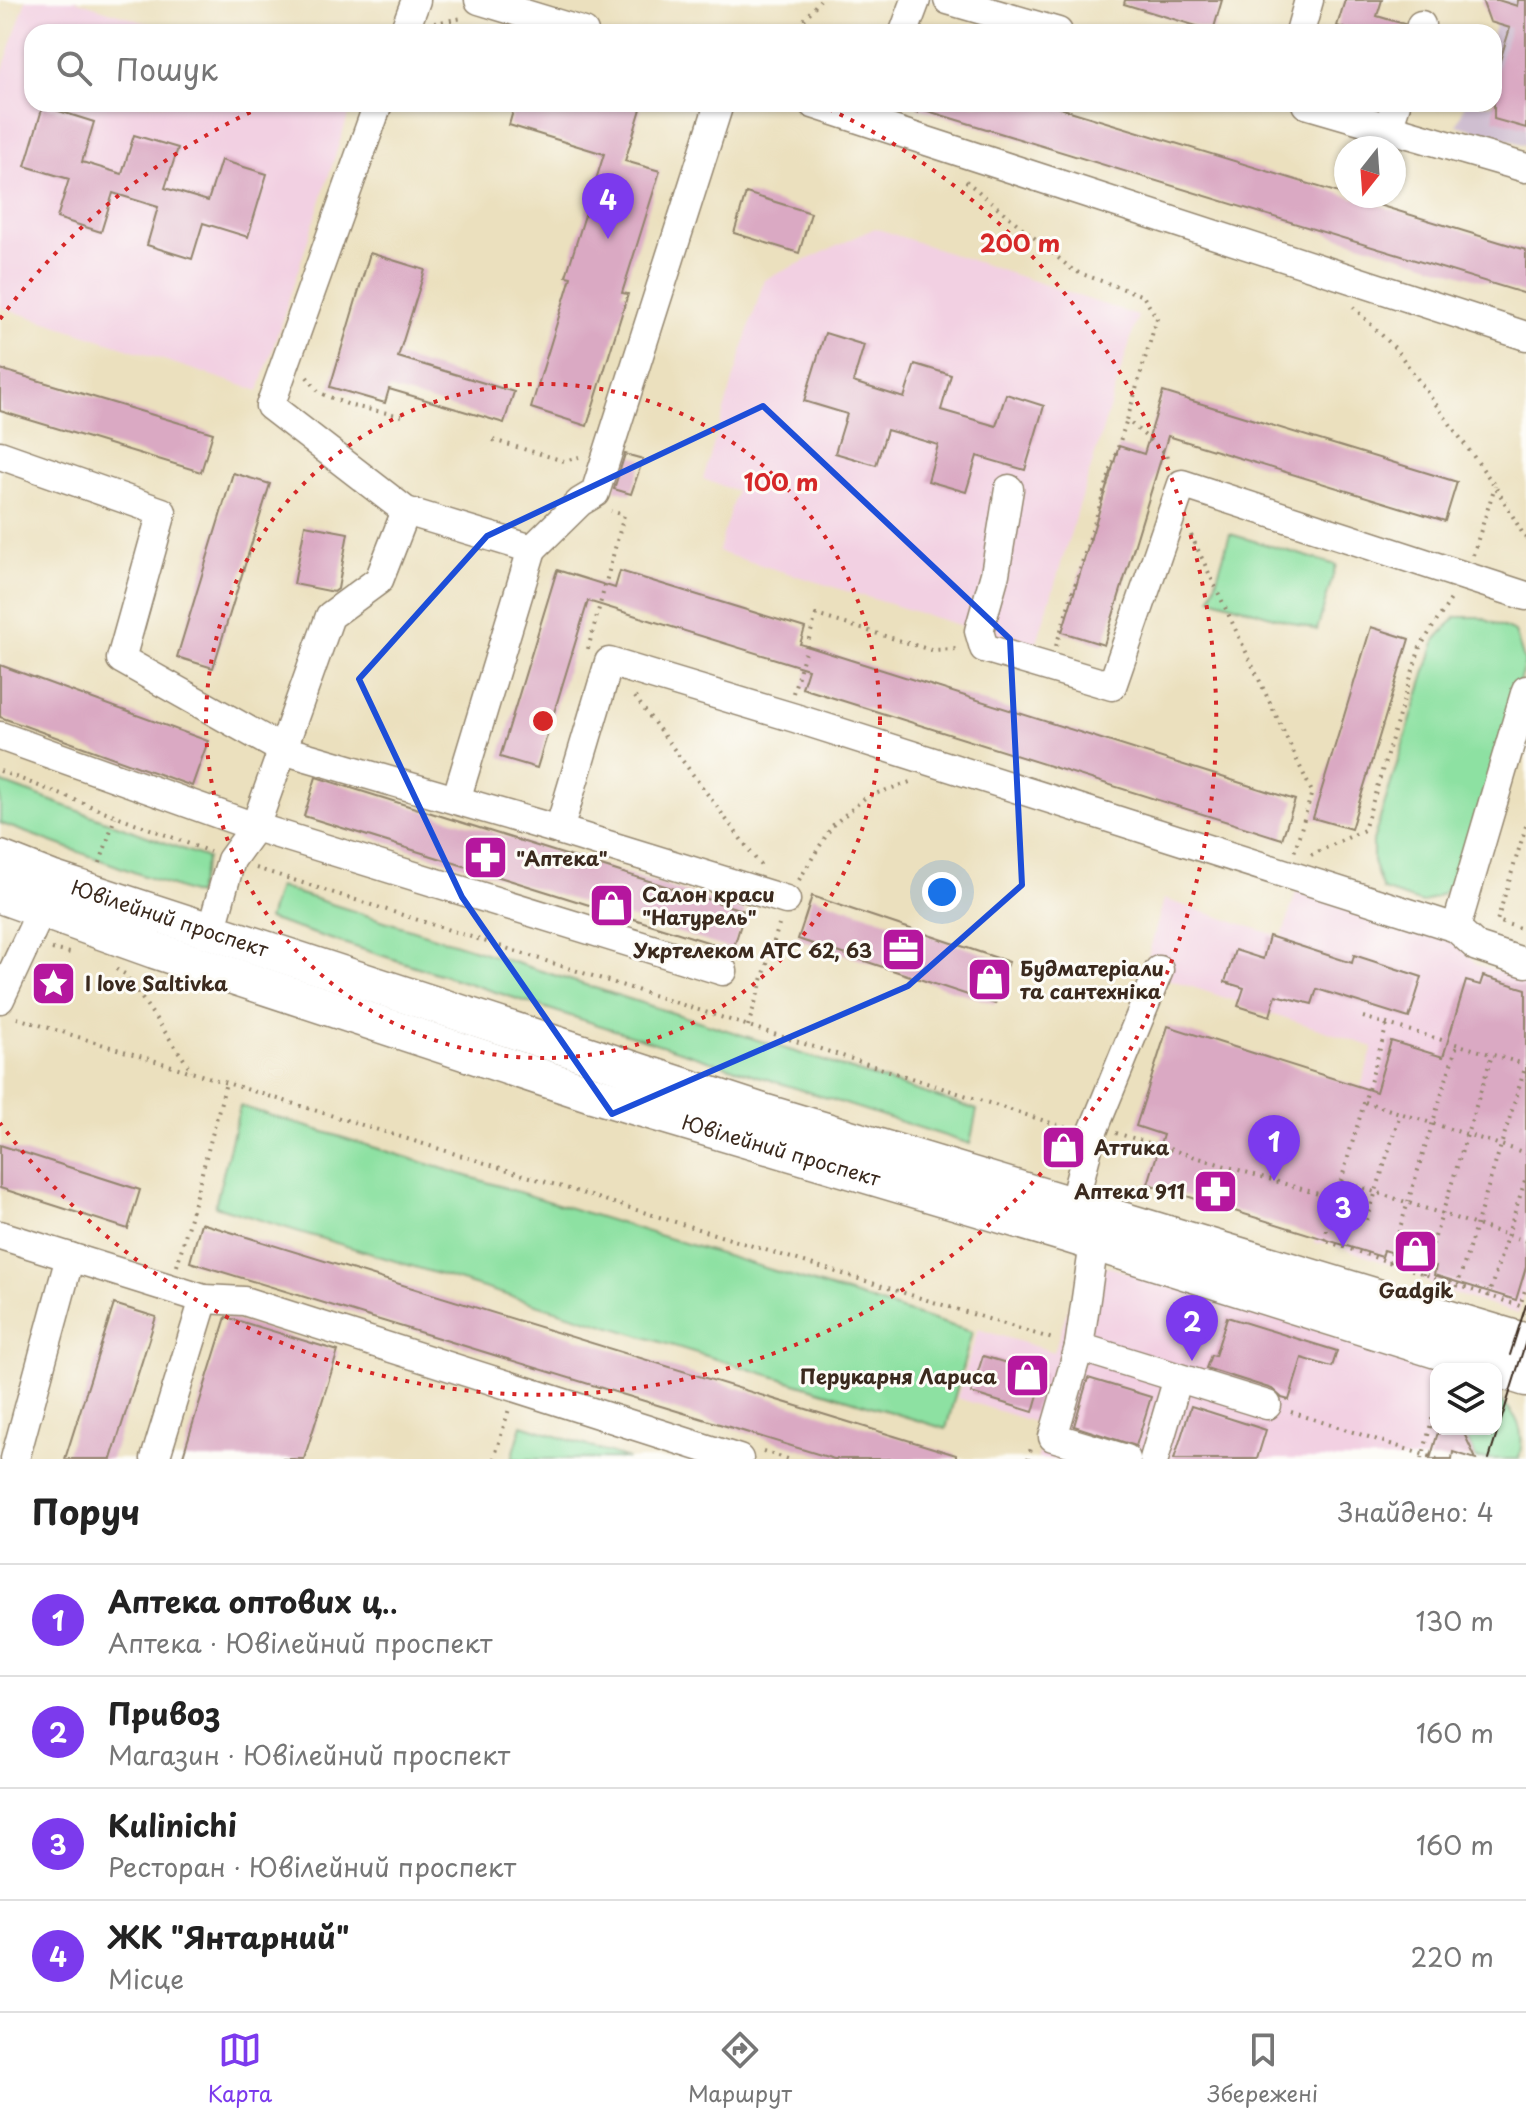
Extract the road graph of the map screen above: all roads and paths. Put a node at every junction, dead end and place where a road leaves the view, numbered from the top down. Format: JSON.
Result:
{"nodes":[{"id":1,"x":820,"y":0,"type":"edge"},
{"id":2,"x":916,"y":0,"type":"edge"},
{"id":3,"x":950,"y":0,"type":"edge"},
{"id":4,"x":1309,"y":0,"type":"edge"},
{"id":5,"x":471,"y":9,"type":"edge"},
{"id":6,"x":417,"y":19,"type":"edge"},
{"id":7,"x":545,"y":24,"type":"edge"},
{"id":8,"x":800,"y":24,"type":"edge"},
{"id":9,"x":907,"y":24,"type":"edge"},
{"id":10,"x":1031,"y":24,"type":"edge"},
{"id":11,"x":1302,"y":24,"type":"edge"},
{"id":12,"x":375,"y":112,"type":"edge"},
{"id":13,"x":716,"y":112,"type":"edge"},
{"id":14,"x":1363,"y":112,"type":"edge"},
{"id":15,"x":875,"y":114,"type":"edge"},
{"id":16,"x":1392,"y":116,"type":"edge"},
{"id":17,"x":1526,"y":168,"type":"edge"},
{"id":18,"x":957,"y":174,"type":"dead end"},
{"id":19,"x":1353,"y":307,"type":"dead end"},
{"id":20,"x":1526,"y":336,"type":"edge"},
{"id":21,"x":307,"y":376,"type":"dead end"},
{"id":22,"x":402,"y":416,"type":"dead end"},
{"id":23,"x":1127,"y":420,"type":"junction"},
{"id":24,"x":493,"y":440,"type":"dead end"},
{"id":25,"x":588,"y":449,"type":"dead end"},
{"id":26,"x":0,"y":455,"type":"edge"},
{"id":27,"x":1495,"y":486,"type":"junction"},
{"id":28,"x":1009,"y":489,"type":"dead end"},
{"id":29,"x":580,"y":502,"type":"junction"},
{"id":30,"x":1176,"y":502,"type":"junction"},
{"id":31,"x":406,"y":511,"type":"junction"},
{"id":32,"x":1526,"y":539,"type":"edge"},
{"id":33,"x":532,"y":549,"type":"junction"},
{"id":34,"x":1466,"y":576,"type":"junction"},
{"id":35,"x":1526,"y":596,"type":"edge"},
{"id":36,"x":984,"y":648,"type":"junction"},
{"id":37,"x":609,"y":662,"type":"junction"},
{"id":38,"x":1050,"y":667,"type":"junction"},
{"id":39,"x":1526,"y":690,"type":"edge"},
{"id":40,"x":790,"y":706,"type":"dead end"},
{"id":41,"x":0,"y":736,"type":"edge"},
{"id":42,"x":283,"y":750,"type":"junction"},
{"id":43,"x":0,"y":771,"type":"edge"},
{"id":44,"x":920,"y":779,"type":"dead end"},
{"id":45,"x":456,"y":800,"type":"junction"},
{"id":46,"x":115,"y":817,"type":"junction"},
{"id":47,"x":1526,"y":826,"type":"edge"},
{"id":48,"x":255,"y":827,"type":"junction"},
{"id":49,"x":559,"y":830,"type":"junction"},
{"id":50,"x":0,"y":859,"type":"edge"},
{"id":51,"x":231,"y":860,"type":"junction"},
{"id":52,"x":100,"y":863,"type":"dead end"},
{"id":53,"x":1289,"y":870,"type":"junction"},
{"id":54,"x":0,"y":895,"type":"edge"},
{"id":55,"x":46,"y":895,"type":"junction"},
{"id":56,"x":786,"y":900,"type":"junction"},
{"id":57,"x":1456,"y":928,"type":"junction"},
{"id":58,"x":1526,"y":930,"type":"edge"},
{"id":59,"x":211,"y":931,"type":"junction"},
{"id":60,"x":46,"y":950,"type":"dead end"},
{"id":61,"x":70,"y":953,"type":"dead end"},
{"id":62,"x":1526,"y":963,"type":"edge"},
{"id":63,"x":113,"y":968,"type":"dead end"},
{"id":64,"x":1159,"y":970,"type":"dead end"},
{"id":65,"x":723,"y":971,"type":"dead end"},
{"id":66,"x":353,"y":997,"type":"junction"},
{"id":67,"x":4,"y":1007,"type":"edge"},
{"id":68,"x":1363,"y":1017,"type":"dead end"},
{"id":69,"x":1387,"y":1025,"type":"junction"},
{"id":70,"x":748,"y":1026,"type":"junction"},
{"id":71,"x":1457,"y":1045,"type":"junction"},
{"id":72,"x":1492,"y":1055,"type":"junction"},
{"id":73,"x":1525,"y":1065,"type":"edge"},
{"id":74,"x":193,"y":1073,"type":"junction"},
{"id":75,"x":226,"y":1083,"type":"junction"},
{"id":76,"x":1365,"y":1102,"type":"junction"},
{"id":77,"x":1400,"y":1114,"type":"junction"},
{"id":78,"x":1433,"y":1124,"type":"junction"},
{"id":79,"x":1467,"y":1134,"type":"junction"},
{"id":80,"x":1091,"y":1136,"type":"junction"},
{"id":81,"x":1500,"y":1145,"type":"junction"},
{"id":82,"x":1526,"y":1153,"type":"edge"},
{"id":83,"x":1526,"y":1177,"type":"edge"},
{"id":84,"x":1341,"y":1181,"type":"junction"},
{"id":85,"x":1376,"y":1192,"type":"junction"},
{"id":86,"x":1335,"y":1199,"type":"junction"},
{"id":87,"x":1408,"y":1202,"type":"junction"},
{"id":88,"x":1443,"y":1214,"type":"junction"},
{"id":89,"x":1367,"y":1220,"type":"dead end"},
{"id":90,"x":1476,"y":1224,"type":"junction"},
{"id":91,"x":1077,"y":1228,"type":"junction"},
{"id":92,"x":0,"y":1235,"type":"edge"},
{"id":93,"x":1508,"y":1235,"type":"junction"},
{"id":94,"x":1526,"y":1241,"type":"edge"},
{"id":95,"x":70,"y":1257,"type":"junction"},
{"id":96,"x":1389,"y":1263,"type":"junction"},
{"id":97,"x":176,"y":1270,"type":"dead end"},
{"id":98,"x":1423,"y":1275,"type":"junction"},
{"id":99,"x":1457,"y":1287,"type":"junction"},
{"id":100,"x":1526,"y":1287,"type":"edge"},
{"id":101,"x":1488,"y":1297,"type":"junction"},
{"id":102,"x":204,"y":1299,"type":"junction"},
{"id":103,"x":1526,"y":1342,"type":"edge"},
{"id":104,"x":1079,"y":1347,"type":"junction"},
{"id":105,"x":1178,"y":1378,"type":"junction"},
{"id":106,"x":1526,"y":1378,"type":"edge"},
{"id":107,"x":515,"y":1388,"type":"junction"},
{"id":108,"x":1267,"y":1405,"type":"joint"},
{"id":109,"x":1430,"y":1427,"type":"edge"},
{"id":110,"x":1422,"y":1457,"type":"edge"},
{"id":111,"x":15,"y":1459,"type":"edge"},
{"id":112,"x":155,"y":1459,"type":"edge"},
{"id":113,"x":494,"y":1459,"type":"edge"},
{"id":114,"x":739,"y":1459,"type":"edge"},
{"id":115,"x":1126,"y":1459,"type":"edge"},
{"id":116,"x":1154,"y":1459,"type":"edge"},
{"id":117,"x":1437,"y":1459,"type":"edge"}],
"edges":[{"from":1,"to":8,"type":"path"},
{"from":2,"to":9,"type":"lane"},
{"from":3,"to":10,"type":"lane"},
{"from":4,"to":11,"type":"lane"},
{"from":5,"to":6,"type":"path"},
{"from":5,"to":7,"type":"lane"},
{"from":12,"to":31,"type":"lane"},
{"from":13,"to":29,"type":"lane"},
{"from":14,"to":16,"type":"lane"},
{"from":15,"to":20,"type":"lane"},
{"from":16,"to":17,"type":"lane"},
{"from":18,"to":23,"type":"path"},
{"from":19,"to":27,"type":"path"},
{"from":21,"to":22,"type":"path"},
{"from":23,"to":30,"type":"path"},
{"from":23,"to":38,"type":"path"},
{"from":24,"to":25,"type":"path"},
{"from":26,"to":42,"type":"lane"},
{"from":27,"to":32,"type":"path"},
{"from":27,"to":34,"type":"path"},
{"from":28,"to":36,"type":"lane"},
{"from":29,"to":33,"type":"lane"},
{"from":29,"to":37,"type":"path"},
{"from":30,"to":34,"type":"lane"},
{"from":30,"to":38,"type":"lane"},
{"from":30,"to":53,"type":"path"},
{"from":31,"to":33,"type":"lane"},
{"from":31,"to":42,"type":"lane"},
{"from":33,"to":45,"type":"lane"},
{"from":34,"to":35,"type":"lane"},
{"from":34,"to":53,"type":"path"},
{"from":36,"to":38,"type":"lane"},
{"from":36,"to":40,"type":"path"},
{"from":37,"to":49,"type":"lane"},
{"from":37,"to":53,"type":"lane"},
{"from":37,"to":56,"type":"path"},
{"from":39,"to":57,"type":"lane"},
{"from":41,"to":48,"type":"lane"},
{"from":42,"to":45,"type":"lane"},
{"from":42,"to":48,"type":"lane"},
{"from":43,"to":46,"type":"path"},
{"from":44,"to":56,"type":"path"},
{"from":45,"to":49,"type":"lane"},
{"from":46,"to":51,"type":"path"},
{"from":46,"to":52,"type":"path"},
{"from":47,"to":58,"type":"path"},
{"from":48,"to":51,"type":"lane"},
{"from":48,"to":65,"type":"lane"},
{"from":49,"to":56,"type":"lane"},
{"from":50,"to":55,"type":"main road","name":"Ювілейний проспект"},
{"from":51,"to":59,"type":"lane"},
{"from":51,"to":70,"type":"path"},
{"from":53,"to":57,"type":"lane"},
{"from":54,"to":55,"type":"main road","name":"Ювілейний проспект"},
{"from":55,"to":59,"type":"main road","name":"Ювілейний проспект"},
{"from":55,"to":66,"type":"main road","name":"Ювілейний проспект"},
{"from":55,"to":67,"type":"lane"},
{"from":56,"to":70,"type":"path"},
{"from":57,"to":62,"type":"lane"},
{"from":59,"to":66,"type":"main road","name":"Ювілейний проспект"},
{"from":60,"to":61,"type":"path"},
{"from":63,"to":74,"type":"path"},
{"from":64,"to":80,"type":"lane"},
{"from":66,"to":91,"type":"main road","name":"Ювілейний проспект"},
{"from":67,"to":74,"type":"path"},
{"from":68,"to":69,"type":"path"},
{"from":69,"to":71,"type":"path"},
{"from":69,"to":76,"type":"path"},
{"from":70,"to":80,"type":"path"},
{"from":71,"to":72,"type":"path"},
{"from":71,"to":78,"type":"path"},
{"from":72,"to":73,"type":"path"},
{"from":72,"to":79,"type":"path"},
{"from":73,"to":81,"type":"path"},
{"from":74,"to":75,"type":"path"},
{"from":75,"to":97,"type":"path"},
{"from":75,"to":104,"type":"path"},
{"from":76,"to":77,"type":"path"},
{"from":76,"to":84,"type":"path"},
{"from":77,"to":78,"type":"path"},
{"from":77,"to":85,"type":"path"},
{"from":78,"to":79,"type":"path"},
{"from":78,"to":87,"type":"path"},
{"from":79,"to":81,"type":"path"},
{"from":79,"to":88,"type":"path"},
{"from":80,"to":86,"type":"path"},
{"from":80,"to":91,"type":"lane"},
{"from":81,"to":82,"type":"path"},
{"from":81,"to":90,"type":"path"},
{"from":83,"to":93,"type":"path"},
{"from":84,"to":85,"type":"path"},
{"from":84,"to":86,"type":"path"},
{"from":85,"to":87,"type":"path"},
{"from":85,"to":89,"type":"path"},
{"from":86,"to":96,"type":"path"},
{"from":87,"to":88,"type":"path"},
{"from":87,"to":96,"type":"path"},
{"from":88,"to":90,"type":"path"},
{"from":88,"to":98,"type":"path"},
{"from":90,"to":93,"type":"path"},
{"from":90,"to":99,"type":"path"},
{"from":91,"to":103,"type":"main road","name":"Ювілейний проспект"},
{"from":91,"to":104,"type":"lane"},
{"from":91,"to":106,"type":"main road","name":"Ювілейний проспект"},
{"from":92,"to":95,"type":"lane"},
{"from":93,"to":94,"type":"path"},
{"from":93,"to":101,"type":"path"},
{"from":95,"to":102,"type":"lane"},
{"from":95,"to":111,"type":"lane"},
{"from":96,"to":98,"type":"path"},
{"from":98,"to":99,"type":"path"},
{"from":99,"to":101,"type":"path"},
{"from":100,"to":101,"type":"path"},
{"from":102,"to":107,"type":"lane"},
{"from":102,"to":112,"type":"lane"},
{"from":104,"to":105,"type":"lane"},
{"from":104,"to":115,"type":"lane"},
{"from":105,"to":108,"type":"lane"},
{"from":105,"to":116,"type":"lane"},
{"from":107,"to":113,"type":"path"},
{"from":107,"to":114,"type":"lane"},
{"from":108,"to":110,"type":"path"},
{"from":109,"to":110,"type":"path"},
{"from":110,"to":117,"type":"path"}]}
